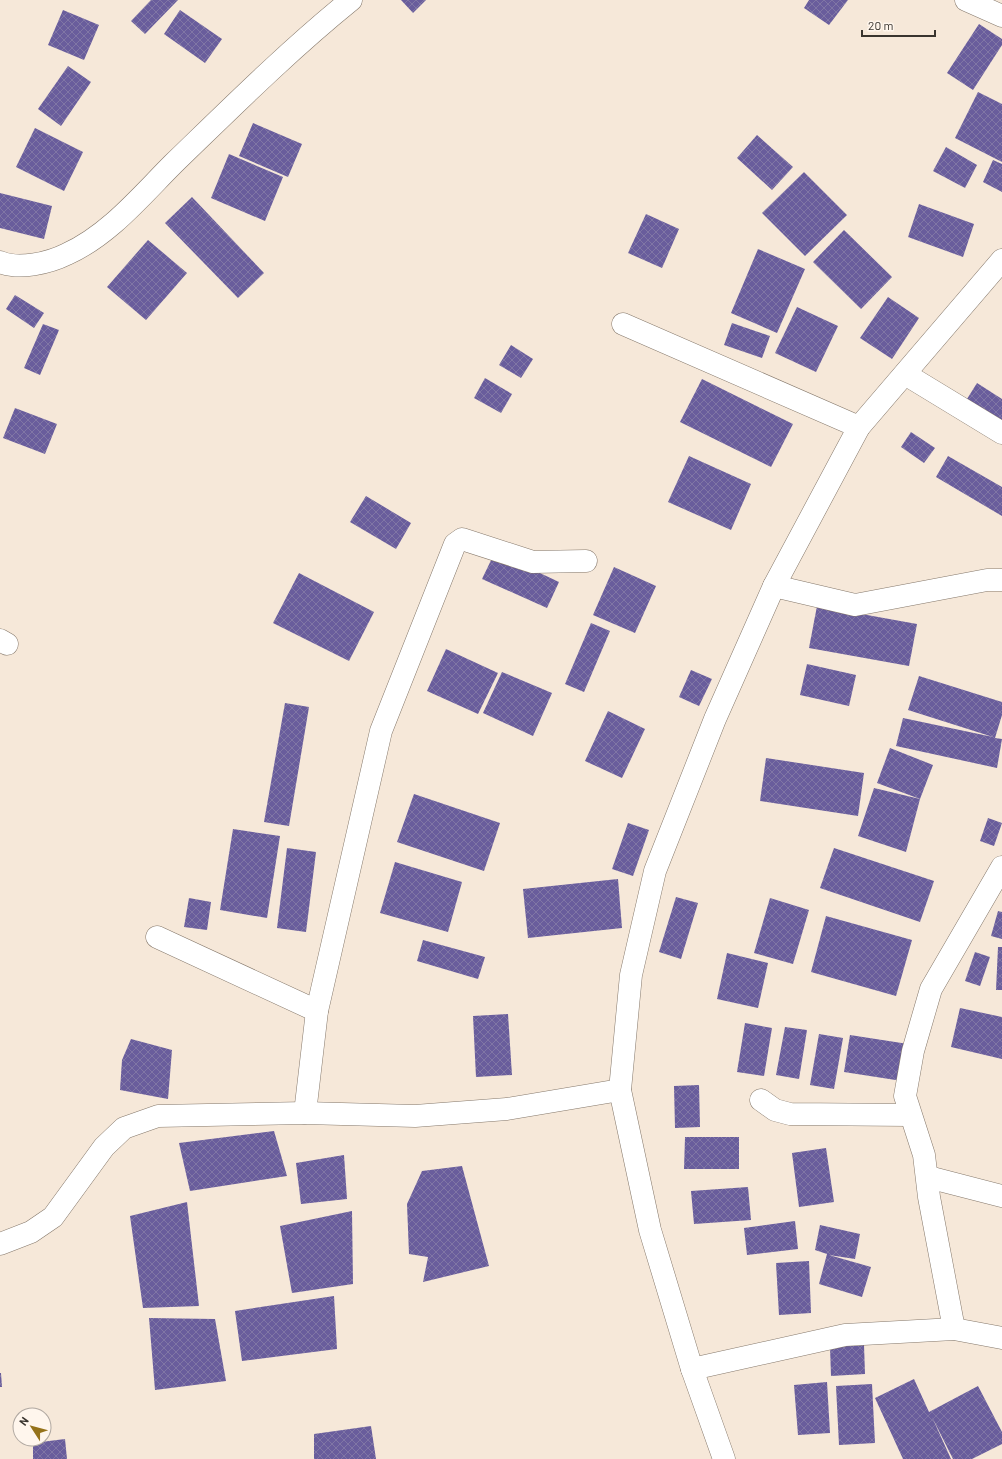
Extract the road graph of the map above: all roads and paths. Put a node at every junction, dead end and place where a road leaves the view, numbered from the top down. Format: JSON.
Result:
{"nodes":[{"id":1,"x":351,"y":0,"type":"edge"},
{"id":2,"x":966,"y":0,"type":"edge"},
{"id":3,"x":1002,"y":16,"type":"edge"},
{"id":4,"x":1002,"y":260,"type":"edge"},
{"id":5,"x":0,"y":262,"type":"edge"},
{"id":6,"x":624,"y":324,"type":"dead end"},
{"id":7,"x":905,"y":374,"type":"junction"},
{"id":8,"x":859,"y":427,"type":"junction"},
{"id":9,"x":1002,"y":433,"type":"edge"},
{"id":10,"x":586,"y":561,"type":"dead end"},
{"id":11,"x":1002,"y":580,"type":"edge"},
{"id":12,"x":774,"y":586,"type":"junction"},
{"id":13,"x":1002,"y":867,"type":"edge"},
{"id":14,"x":157,"y":937,"type":"dead end"},
{"id":15,"x":317,"y":1011,"type":"junction"},
{"id":16,"x":620,"y":1090,"type":"junction"},
{"id":17,"x":761,"y":1100,"type":"dead end"},
{"id":18,"x":305,"y":1113,"type":"junction"},
{"id":19,"x":910,"y":1115,"type":"junction"},
{"id":20,"x":928,"y":1177,"type":"junction"},
{"id":21,"x":1002,"y":1196,"type":"edge"},
{"id":22,"x":0,"y":1244,"type":"edge"},
{"id":23,"x":954,"y":1329,"type":"junction"},
{"id":24,"x":1002,"y":1338,"type":"edge"},
{"id":25,"x":692,"y":1368,"type":"junction"},
{"id":26,"x":724,"y":1459,"type":"edge"}],
"edges":[{"from":1,"to":5,"type":"street"},
{"from":2,"to":3,"type":"street"},
{"from":4,"to":7,"type":"street"},
{"from":6,"to":8,"type":"street"},
{"from":7,"to":8,"type":"street"},
{"from":7,"to":9,"type":"street"},
{"from":8,"to":12,"type":"street"},
{"from":10,"to":15,"type":"street"},
{"from":11,"to":12,"type":"street"},
{"from":12,"to":16,"type":"street"},
{"from":13,"to":19,"type":"street"},
{"from":14,"to":15,"type":"street"},
{"from":15,"to":18,"type":"street"},
{"from":16,"to":18,"type":"street"},
{"from":16,"to":25,"type":"street"},
{"from":17,"to":19,"type":"street"},
{"from":18,"to":22,"type":"street"},
{"from":19,"to":20,"type":"street"},
{"from":20,"to":21,"type":"street"},
{"from":20,"to":23,"type":"street"},
{"from":23,"to":24,"type":"street"},
{"from":23,"to":25,"type":"street"},
{"from":25,"to":26,"type":"street"}]}
